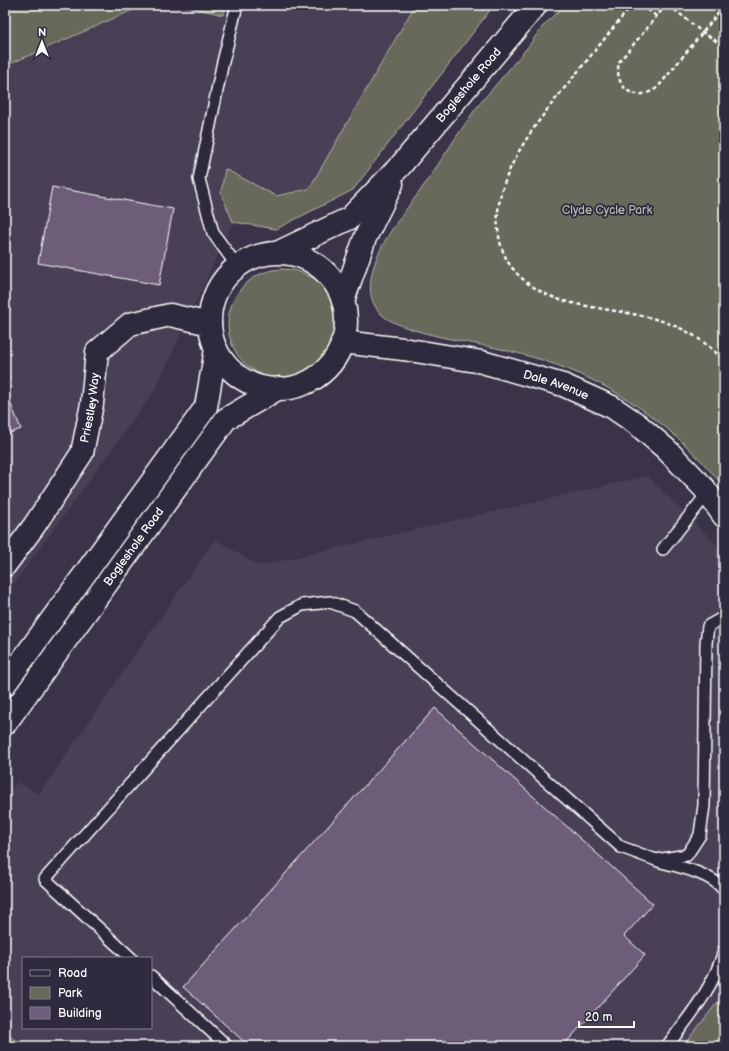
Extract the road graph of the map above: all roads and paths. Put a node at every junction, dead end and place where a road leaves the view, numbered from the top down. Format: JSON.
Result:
{"nodes":[{"id":1,"x":237,"y":5,"type":"edge"},
{"id":2,"x":536,"y":5,"type":"edge"},
{"id":3,"x":632,"y":5,"type":"edge"},
{"id":4,"x":642,"y":5,"type":"edge"},
{"id":5,"x":666,"y":5,"type":"edge"},
{"id":6,"x":669,"y":5,"type":"edge"},
{"id":7,"x":724,"y":6,"type":"edge"},
{"id":8,"x":656,"y":16,"type":"junction"},
{"id":9,"x":702,"y":32,"type":"junction"},
{"id":10,"x":724,"y":46,"type":"edge"},
{"id":11,"x":401,"y":165,"type":"junction"},
{"id":12,"x":279,"y":252,"type":"junction"},
{"id":13,"x":236,"y":266,"type":"junction"},
{"id":14,"x":343,"y":301,"type":"junction"},
{"id":15,"x":210,"y":324,"type":"junction"},
{"id":16,"x":342,"y":342,"type":"junction"},
{"id":17,"x":216,"y":348,"type":"junction"},
{"id":18,"x":724,"y":361,"type":"edge"},
{"id":19,"x":279,"y":388,"type":"junction"},
{"id":20,"x":707,"y":494,"type":"junction"},
{"id":21,"x":724,"y":516,"type":"edge"},
{"id":22,"x":663,"y":549,"type":"dead end"},
{"id":23,"x":5,"y":564,"type":"edge"},
{"id":24,"x":724,"y":617,"type":"edge"},
{"id":25,"x":5,"y":684,"type":"edge"},
{"id":26,"x":5,"y":724,"type":"edge"},
{"id":27,"x":656,"y":860,"type":"junction"},
{"id":28,"x":724,"y":890,"type":"edge"},
{"id":29,"x":724,"y":950,"type":"edge"},
{"id":30,"x":130,"y":957,"type":"edge"},
{"id":31,"x":152,"y":977,"type":"edge"},
{"id":32,"x":227,"y":1046,"type":"edge"},
{"id":33,"x":667,"y":1046,"type":"edge"}],
"edges":[{"from":1,"to":13,"type":"lane"},
{"from":2,"to":11,"type":"street","name":"Bogleshole Road"},
{"from":3,"to":18,"type":"path"},
{"from":4,"to":8,"type":"path"},
{"from":5,"to":8,"type":"path"},
{"from":6,"to":9,"type":"path"},
{"from":7,"to":9,"type":"path"},
{"from":8,"to":9,"type":"path"},
{"from":9,"to":10,"type":"path"},
{"from":11,"to":12,"type":"street","name":"Bogleshole Road"},
{"from":11,"to":14,"type":"street","name":"Bogleshole Road"},
{"from":12,"to":13,"type":"street"},
{"from":12,"to":14,"type":"street"},
{"from":13,"to":15,"type":"street"},
{"from":14,"to":16,"type":"street"},
{"from":15,"to":17,"type":"street"},
{"from":15,"to":23,"type":"street","name":"Priestley Way"},
{"from":16,"to":19,"type":"street"},
{"from":16,"to":20,"type":"street","name":"Dale Avenue"},
{"from":17,"to":19,"type":"street"},
{"from":17,"to":25,"type":"street","name":"Bogleshole Road"},
{"from":19,"to":26,"type":"street","name":"Bogleshole Road"},
{"from":20,"to":21,"type":"street","name":"Dale Avenue"},
{"from":20,"to":22,"type":"lane"},
{"from":24,"to":27,"type":"lane"},
{"from":27,"to":28,"type":"lane"},
{"from":27,"to":30,"type":"lane"},
{"from":29,"to":33,"type":"lane"},
{"from":31,"to":32,"type":"lane"}]}
